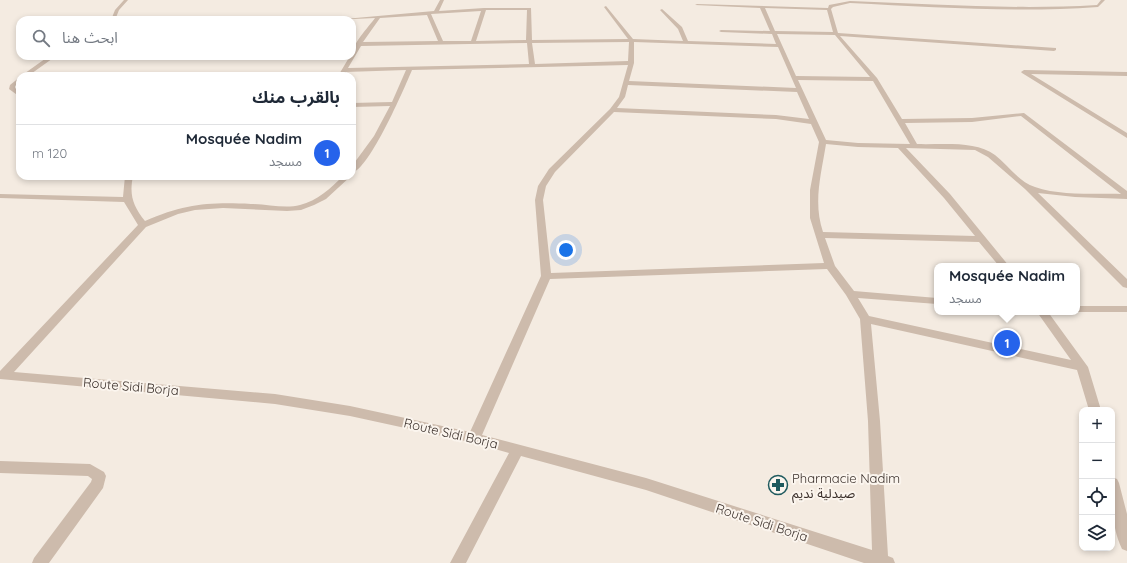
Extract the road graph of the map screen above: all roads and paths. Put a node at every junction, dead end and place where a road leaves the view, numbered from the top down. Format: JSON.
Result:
{"nodes":[{"id":1,"x":126,"y":0,"type":"edge"},
{"id":2,"x":442,"y":0,"type":"edge"},
{"id":3,"x":1104,"y":0,"type":"edge"},
{"id":4,"x":697,"y":5,"type":"dead end"},
{"id":5,"x":606,"y":7,"type":"dead end"},
{"id":6,"x":762,"y":7,"type":"junction"},
{"id":7,"x":484,"y":9,"type":"junction"},
{"id":8,"x":829,"y":9,"type":"junction"},
{"id":9,"x":662,"y":10,"type":"dead end"},
{"id":10,"x":428,"y":12,"type":"junction"},
{"id":11,"x":436,"y":12,"type":"junction"},
{"id":12,"x":115,"y":16,"type":"edge"},
{"id":13,"x":378,"y":17,"type":"junction"},
{"id":14,"x":356,"y":19,"type":"edge"},
{"id":15,"x":721,"y":31,"type":"dead end"},
{"id":16,"x":774,"y":32,"type":"junction"},
{"id":17,"x":836,"y":34,"type":"junction"},
{"id":18,"x":632,"y":40,"type":"junction"},
{"id":19,"x":529,"y":41,"type":"junction"},
{"id":20,"x":472,"y":42,"type":"junction"},
{"id":21,"x":686,"y":42,"type":"junction"},
{"id":22,"x":441,"y":43,"type":"junction"},
{"id":23,"x":359,"y":44,"type":"junction"},
{"id":24,"x":780,"y":46,"type":"junction"},
{"id":25,"x":1054,"y":49,"type":"dead end"},
{"id":26,"x":356,"y":50,"type":"edge"},
{"id":27,"x":47,"y":60,"type":"edge"},
{"id":28,"x":350,"y":60,"type":"edge"},
{"id":29,"x":631,"y":63,"type":"junction"},
{"id":30,"x":532,"y":65,"type":"junction"},
{"id":31,"x":410,"y":68,"type":"junction"},
{"id":32,"x":345,"y":70,"type":"joint"},
{"id":33,"x":30,"y":72,"type":"edge"},
{"id":34,"x":1127,"y":74,"type":"edge"},
{"id":35,"x":795,"y":78,"type":"junction"},
{"id":36,"x":875,"y":79,"type":"junction"},
{"id":37,"x":16,"y":82,"type":"edge"},
{"id":38,"x":626,"y":83,"type":"junction"},
{"id":39,"x":800,"y":90,"type":"junction"},
{"id":40,"x":16,"y":92,"type":"edge"},
{"id":41,"x":394,"y":104,"type":"junction"},
{"id":42,"x":356,"y":105,"type":"edge"},
{"id":43,"x":612,"y":110,"type":"junction"},
{"id":44,"x":900,"y":121,"type":"junction"},
{"id":45,"x":814,"y":122,"type":"junction"},
{"id":46,"x":1127,"y":136,"type":"edge"},
{"id":47,"x":823,"y":142,"type":"junction"},
{"id":48,"x":900,"y":146,"type":"junction"},
{"id":49,"x":915,"y":146,"type":"junction"},
{"id":50,"x":356,"y":166,"type":"edge"},
{"id":51,"x":127,"y":180,"type":"edge"},
{"id":52,"x":343,"y":180,"type":"edge"},
{"id":53,"x":1028,"y":188,"type":"junction"},
{"id":54,"x":0,"y":196,"type":"edge"},
{"id":55,"x":1127,"y":196,"type":"edge"},
{"id":56,"x":127,"y":200,"type":"junction"},
{"id":57,"x":143,"y":225,"type":"junction"},
{"id":58,"x":820,"y":235,"type":"junction"},
{"id":59,"x":982,"y":239,"type":"junction"},
{"id":60,"x":1002,"y":263,"type":"edge"},
{"id":61,"x":830,"y":266,"type":"junction"},
{"id":62,"x":546,"y":276,"type":"junction"},
{"id":63,"x":1127,"y":285,"type":"edge"},
{"id":64,"x":851,"y":294,"type":"junction"},
{"id":65,"x":934,"y":300,"type":"edge"},
{"id":66,"x":1080,"y":309,"type":"edge"},
{"id":67,"x":1127,"y":309,"type":"edge"},
{"id":68,"x":1044,"y":315,"type":"edge"},
{"id":69,"x":865,"y":319,"type":"junction"},
{"id":70,"x":1082,"y":367,"type":"junction"},
{"id":71,"x":2,"y":375,"type":"edge"},
{"id":72,"x":1094,"y":407,"type":"edge"},
{"id":73,"x":474,"y":438,"type":"junction"},
{"id":74,"x":517,"y":450,"type":"junction"},
{"id":75,"x":0,"y":467,"type":"edge"},
{"id":76,"x":1115,"y":495,"type":"edge"},
{"id":77,"x":1127,"y":544,"type":"edge"},
{"id":78,"x":884,"y":562,"type":"edge"},
{"id":79,"x":40,"y":563,"type":"edge"},
{"id":80,"x":458,"y":563,"type":"edge"}],
"edges":[{"from":1,"to":12,"type":"street"},
{"from":2,"to":11,"type":"street"},
{"from":3,"to":8,"type":"street"},
{"from":4,"to":6,"type":"street"},
{"from":5,"to":18,"type":"street"},
{"from":6,"to":8,"type":"street"},
{"from":6,"to":16,"type":"street"},
{"from":7,"to":11,"type":"street"},
{"from":7,"to":19,"type":"street"},
{"from":7,"to":20,"type":"street"},
{"from":8,"to":17,"type":"street"},
{"from":9,"to":21,"type":"street"},
{"from":10,"to":11,"type":"street"},
{"from":10,"to":13,"type":"street"},
{"from":10,"to":22,"type":"street"},
{"from":13,"to":14,"type":"street"},
{"from":13,"to":23,"type":"street"},
{"from":15,"to":16,"type":"street"},
{"from":16,"to":17,"type":"street"},
{"from":16,"to":24,"type":"street"},
{"from":17,"to":25,"type":"street"},
{"from":17,"to":36,"type":"street"},
{"from":18,"to":19,"type":"street"},
{"from":18,"to":21,"type":"street"},
{"from":18,"to":29,"type":"street"},
{"from":19,"to":20,"type":"street"},
{"from":19,"to":30,"type":"street"},
{"from":20,"to":22,"type":"street"},
{"from":21,"to":24,"type":"street"},
{"from":22,"to":23,"type":"street"},
{"from":23,"to":26,"type":"street"},
{"from":24,"to":35,"type":"street"},
{"from":27,"to":33,"type":"street"},
{"from":28,"to":32,"type":"street"},
{"from":29,"to":30,"type":"street"},
{"from":29,"to":38,"type":"street"},
{"from":30,"to":31,"type":"street"},
{"from":31,"to":32,"type":"street"},
{"from":31,"to":41,"type":"street"},
{"from":34,"to":46,"type":"street"},
{"from":35,"to":36,"type":"street"},
{"from":35,"to":39,"type":"street"},
{"from":36,"to":44,"type":"street"},
{"from":37,"to":40,"type":"street"},
{"from":38,"to":39,"type":"street"},
{"from":38,"to":43,"type":"street"},
{"from":39,"to":45,"type":"street"},
{"from":41,"to":42,"type":"street"},
{"from":41,"to":50,"type":"street"},
{"from":43,"to":45,"type":"street"},
{"from":43,"to":62,"type":"street"},
{"from":44,"to":49,"type":"street"},
{"from":44,"to":55,"type":"street"},
{"from":45,"to":47,"type":"street"},
{"from":47,"to":48,"type":"street"},
{"from":47,"to":58,"type":"street"},
{"from":48,"to":49,"type":"street"},
{"from":48,"to":59,"type":"street"},
{"from":49,"to":53,"type":"street"},
{"from":51,"to":56,"type":"street"},
{"from":52,"to":57,"type":"street"},
{"from":53,"to":55,"type":"street"},
{"from":53,"to":63,"type":"street"},
{"from":54,"to":56,"type":"street"},
{"from":56,"to":57,"type":"street"},
{"from":57,"to":71,"type":"street"},
{"from":58,"to":59,"type":"street"},
{"from":58,"to":61,"type":"street"},
{"from":59,"to":60,"type":"street"},
{"from":61,"to":62,"type":"street"},
{"from":61,"to":64,"type":"street"},
{"from":62,"to":73,"type":"street"},
{"from":64,"to":65,"type":"street"},
{"from":64,"to":69,"type":"street"},
{"from":66,"to":67,"type":"street"},
{"from":68,"to":70,"type":"street"},
{"from":69,"to":70,"type":"street"},
{"from":69,"to":78,"type":"street"},
{"from":70,"to":72,"type":"street"},
{"from":71,"to":73,"type":"street","name":"Route Sidi Borja"},
{"from":73,"to":74,"type":"street","name":"Route Sidi Borja"},
{"from":74,"to":78,"type":"street","name":"Route Sidi Borja"},
{"from":74,"to":80,"type":"street"},
{"from":75,"to":79,"type":"street"},
{"from":76,"to":77,"type":"street"}]}
